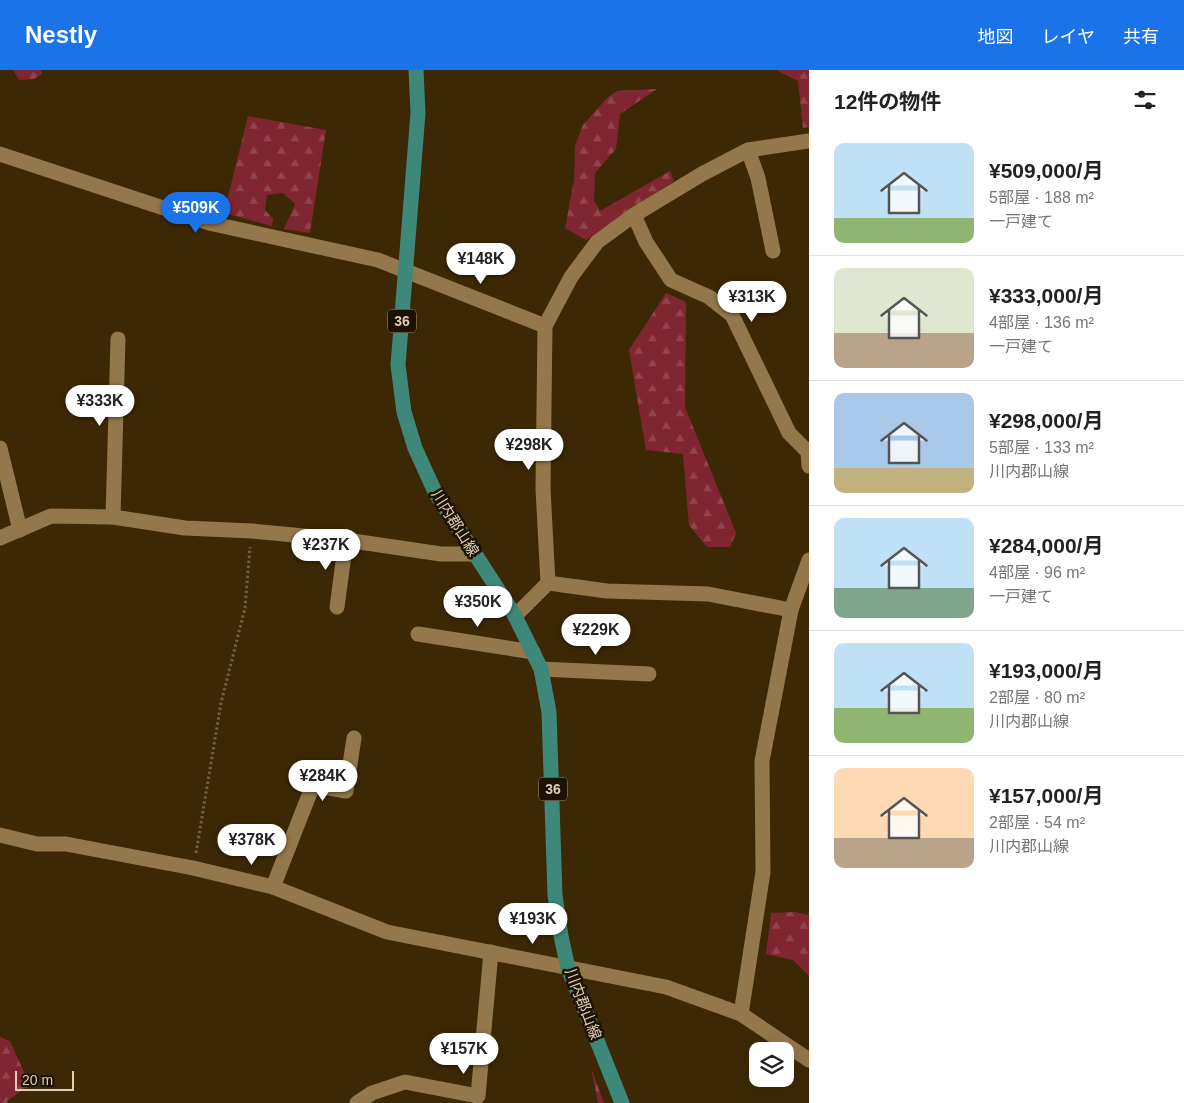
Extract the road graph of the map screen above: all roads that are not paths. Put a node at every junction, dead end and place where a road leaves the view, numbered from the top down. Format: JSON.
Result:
{"nodes":[{"id":1,"x":416,"y":70,"type":"edge"},
{"id":2,"x":809,"y":141,"type":"edge"},
{"id":3,"x":748,"y":150,"type":"junction"},
{"id":4,"x":0,"y":154,"type":"edge"},
{"id":5,"x":634,"y":215,"type":"junction"},
{"id":6,"x":774,"y":251,"type":"dead end"},
{"id":7,"x":406,"y":272,"type":"junction"},
{"id":8,"x":545,"y":326,"type":"junction"},
{"id":9,"x":118,"y":339,"type":"dead end"},
{"id":10,"x":0,"y":448,"type":"edge"},
{"id":11,"x":809,"y":457,"type":"edge"},
{"id":12,"x":113,"y":517,"type":"junction"},
{"id":13,"x":20,"y":530,"type":"junction"},
{"id":14,"x":0,"y":538,"type":"edge"},
{"id":15,"x":346,"y":540,"type":"junction"},
{"id":16,"x":474,"y":554,"type":"junction"},
{"id":17,"x":809,"y":560,"type":"edge"},
{"id":18,"x":548,"y":583,"type":"junction"},
{"id":19,"x":337,"y":607,"type":"dead end"},
{"id":20,"x":791,"y":610,"type":"junction"},
{"id":21,"x":514,"y":616,"type":"junction"},
{"id":22,"x":418,"y":634,"type":"dead end"},
{"id":23,"x":533,"y":652,"type":"junction"},
{"id":24,"x":541,"y":669,"type":"junction"},
{"id":25,"x":650,"y":674,"type":"dead end"},
{"id":26,"x":354,"y":738,"type":"dead end"},
{"id":27,"x":0,"y":835,"type":"edge"},
{"id":28,"x":273,"y":887,"type":"junction"},
{"id":29,"x":491,"y":952,"type":"junction"},
{"id":30,"x":568,"y":968,"type":"junction"},
{"id":31,"x":741,"y":1014,"type":"junction"},
{"id":32,"x":809,"y":1060,"type":"edge"},
{"id":33,"x":477,"y":1100,"type":"edge"},
{"id":34,"x":357,"y":1103,"type":"edge"},
{"id":35,"x":622,"y":1103,"type":"edge"}],
"edges":[{"from":1,"to":7,"type":"main road","name":"川内郡山線","number":"36"},
{"from":2,"to":3,"type":"street"},
{"from":3,"to":5,"type":"street"},
{"from":3,"to":6,"type":"street"},
{"from":4,"to":7,"type":"street"},
{"from":5,"to":8,"type":"street"},
{"from":5,"to":11,"type":"street"},
{"from":7,"to":8,"type":"street"},
{"from":7,"to":16,"type":"main road","name":"川内郡山線","number":"36"},
{"from":8,"to":18,"type":"street"},
{"from":9,"to":12,"type":"street"},
{"from":10,"to":13,"type":"street"},
{"from":12,"to":13,"type":"street"},
{"from":12,"to":15,"type":"street"},
{"from":13,"to":14,"type":"street"},
{"from":15,"to":16,"type":"street"},
{"from":15,"to":19,"type":"street"},
{"from":16,"to":21,"type":"main road","name":"川内郡山線","number":"36"},
{"from":17,"to":20,"type":"street"},
{"from":18,"to":20,"type":"street"},
{"from":18,"to":21,"type":"street"},
{"from":20,"to":31,"type":"street"},
{"from":21,"to":23,"type":"main road","name":"川内郡山線","number":"36"},
{"from":22,"to":23,"type":"street"},
{"from":23,"to":24,"type":"main road","name":"川内郡山線","number":"36"},
{"from":24,"to":25,"type":"street"},
{"from":24,"to":30,"type":"main road","name":"川内郡山線","number":"36"},
{"from":26,"to":28,"type":"street"},
{"from":27,"to":28,"type":"street"},
{"from":28,"to":29,"type":"street"},
{"from":29,"to":30,"type":"street"},
{"from":29,"to":33,"type":"street"},
{"from":30,"to":31,"type":"street"},
{"from":30,"to":35,"type":"main road","name":"川内郡山線","number":"36"},
{"from":31,"to":32,"type":"street"},
{"from":33,"to":34,"type":"street"}]}
